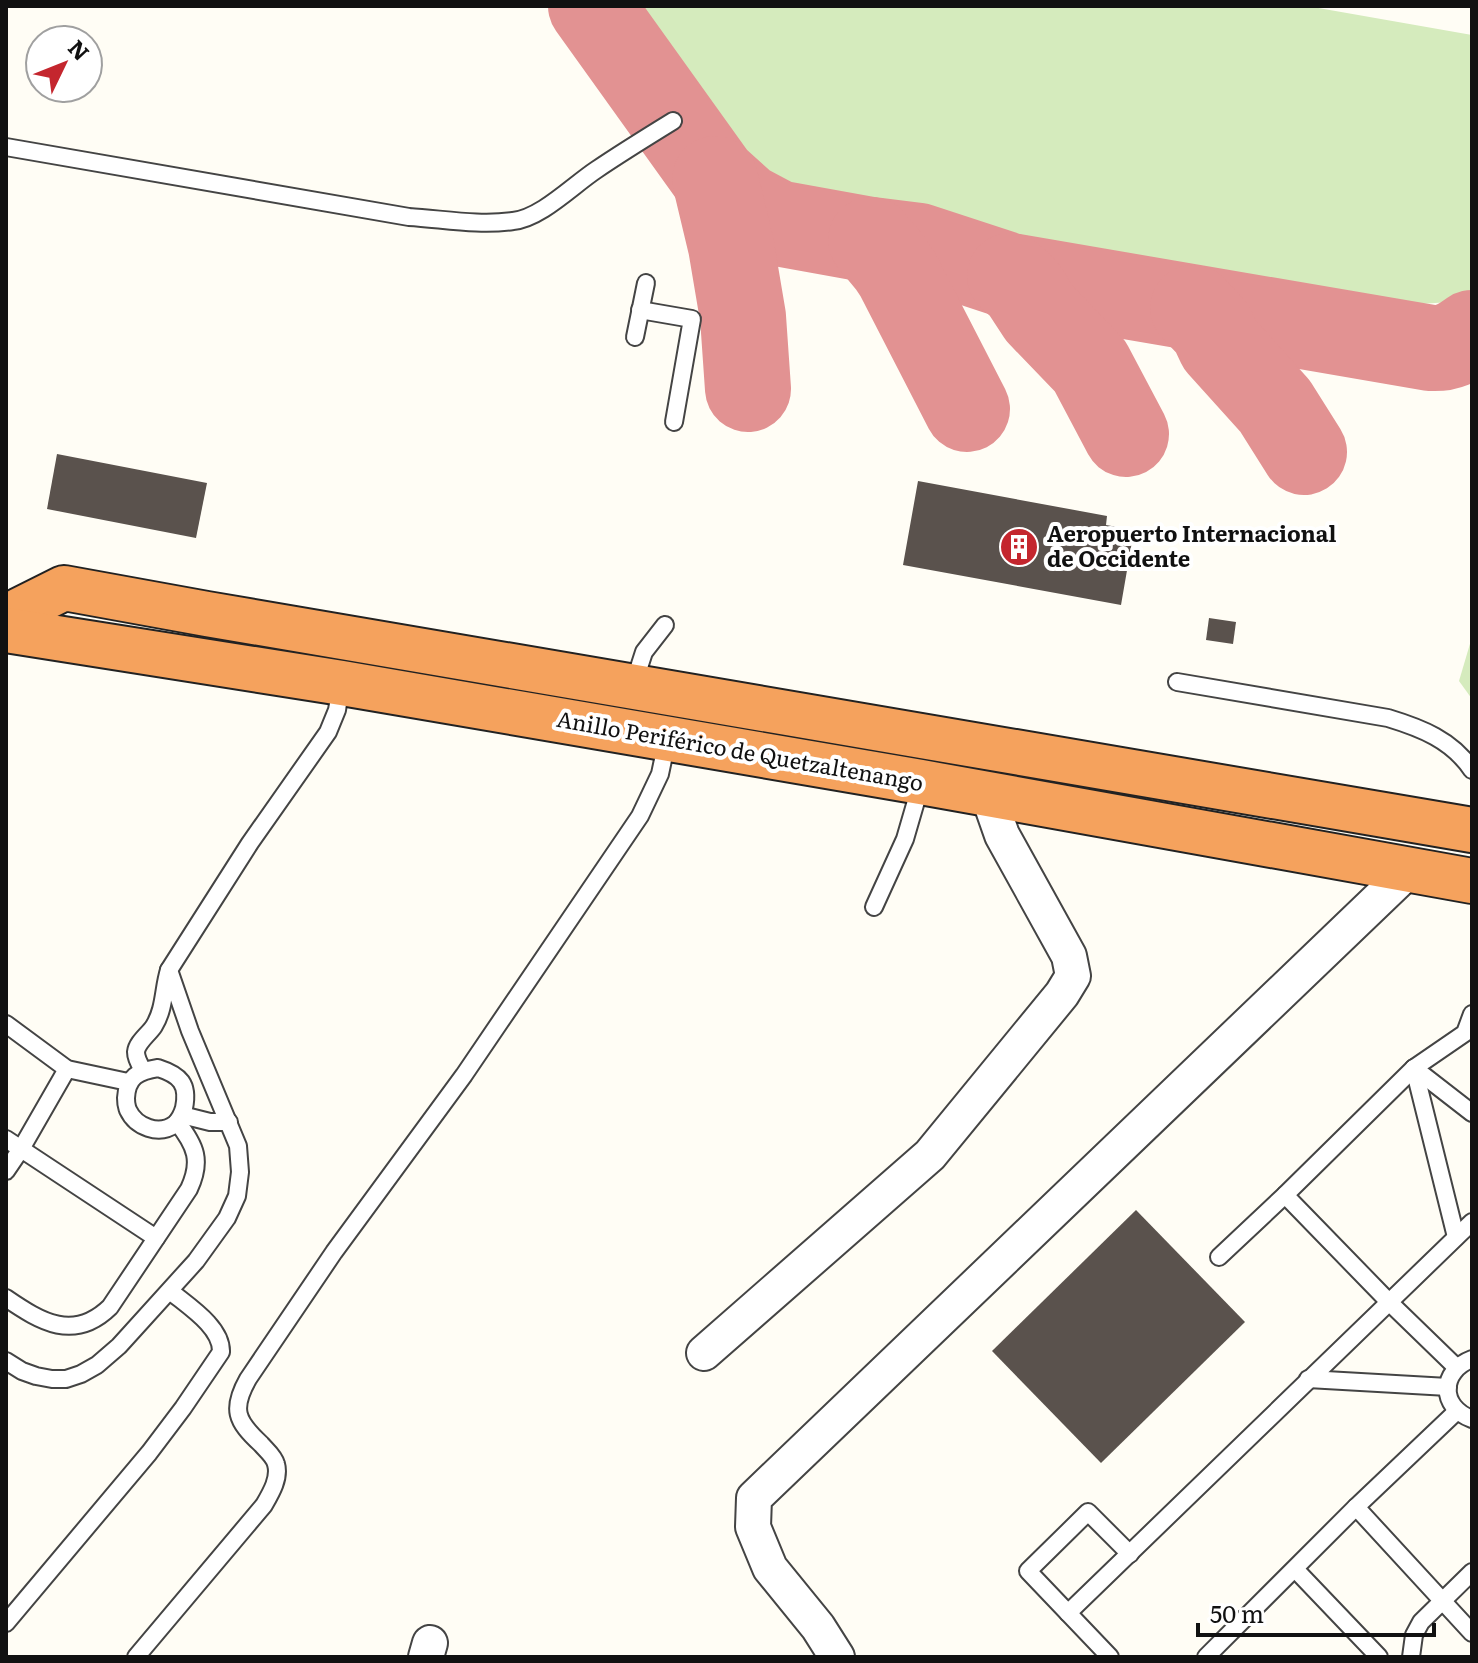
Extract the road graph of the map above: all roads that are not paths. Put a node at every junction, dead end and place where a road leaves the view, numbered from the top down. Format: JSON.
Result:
{"nodes":[{"id":1,"x":673,"y":121,"type":"dead end"},
{"id":2,"x":6,"y":147,"type":"edge"},
{"id":3,"x":646,"y":283,"type":"dead end"},
{"id":4,"x":640,"y":310,"type":"junction"},
{"id":5,"x":635,"y":337,"type":"dead end"},
{"id":6,"x":674,"y":422,"type":"dead end"},
{"id":7,"x":6,"y":579,"type":"edge"},
{"id":8,"x":64,"y":588,"type":"junction"},
{"id":9,"x":665,"y":625,"type":"dead end"},
{"id":10,"x":6,"y":627,"type":"edge"},
{"id":11,"x":355,"y":639,"type":"junction"},
{"id":12,"x":1177,"y":682,"type":"dead end"},
{"id":13,"x":342,"y":683,"type":"junction"},
{"id":14,"x":633,"y":686,"type":"junction"},
{"id":15,"x":668,"y":739,"type":"junction"},
{"id":16,"x":1472,"y":770,"type":"edge"},
{"id":17,"x":921,"y":782,"type":"junction"},
{"id":18,"x":988,"y":795,"type":"junction"},
{"id":19,"x":1472,"y":830,"type":"edge"},
{"id":20,"x":1410,"y":869,"type":"junction"},
{"id":21,"x":1472,"y":881,"type":"edge"},
{"id":22,"x":874,"y":907,"type":"dead end"},
{"id":23,"x":169,"y":970,"type":"junction"},
{"id":24,"x":1472,"y":1014,"type":"edge"},
{"id":25,"x":6,"y":1024,"type":"edge"},
{"id":26,"x":1414,"y":1068,"type":"junction"},
{"id":27,"x":67,"y":1069,"type":"junction"},
{"id":28,"x":143,"y":1070,"type":"junction"},
{"id":29,"x":128,"y":1082,"type":"junction"},
{"id":30,"x":1472,"y":1113,"type":"edge"},
{"id":31,"x":180,"y":1118,"type":"junction"},
{"id":32,"x":229,"y":1122,"type":"junction"},
{"id":33,"x":6,"y":1139,"type":"edge"},
{"id":34,"x":21,"y":1149,"type":"junction"},
{"id":35,"x":6,"y":1171,"type":"edge"},
{"id":36,"x":1285,"y":1195,"type":"junction"},
{"id":37,"x":1472,"y":1222,"type":"edge"},
{"id":38,"x":1456,"y":1237,"type":"junction"},
{"id":39,"x":156,"y":1238,"type":"junction"},
{"id":40,"x":1219,"y":1257,"type":"dead end"},
{"id":41,"x":170,"y":1291,"type":"junction"},
{"id":42,"x":6,"y":1298,"type":"edge"},
{"id":43,"x":1389,"y":1302,"type":"junction"},
{"id":44,"x":704,"y":1353,"type":"dead end"},
{"id":45,"x":1472,"y":1359,"type":"edge"},
{"id":46,"x":6,"y":1361,"type":"edge"},
{"id":47,"x":1456,"y":1367,"type":"junction"},
{"id":48,"x":1308,"y":1379,"type":"junction"},
{"id":49,"x":1448,"y":1387,"type":"junction"},
{"id":50,"x":1464,"y":1415,"type":"edge"},
{"id":51,"x":1356,"y":1507,"type":"junction"},
{"id":52,"x":1130,"y":1554,"type":"junction"},
{"id":53,"x":1295,"y":1569,"type":"junction"},
{"id":54,"x":1472,"y":1572,"type":"edge"},
{"id":55,"x":1442,"y":1601,"type":"junction"},
{"id":56,"x":1068,"y":1613,"type":"junction"},
{"id":57,"x":6,"y":1623,"type":"edge"},
{"id":58,"x":1472,"y":1633,"type":"edge"},
{"id":59,"x":136,"y":1657,"type":"edge"},
{"id":60,"x":837,"y":1657,"type":"edge"},
{"id":61,"x":1110,"y":1657,"type":"edge"},
{"id":62,"x":1206,"y":1657,"type":"edge"},
{"id":63,"x":1379,"y":1657,"type":"edge"},
{"id":64,"x":1411,"y":1657,"type":"edge"}],
"edges":[{"from":1,"to":2,"type":"lane"},
{"from":3,"to":4,"type":"lane"},
{"from":4,"to":5,"type":"lane"},
{"from":4,"to":6,"type":"lane"},
{"from":7,"to":8,"type":"highway","name":"Anillo Periférico de Quetzaltenango"},
{"from":8,"to":10,"type":"highway"},
{"from":8,"to":11,"type":"highway","name":"Anillo Periférico de Quetzaltenango"},
{"from":9,"to":14,"type":"lane"},
{"from":10,"to":11,"type":"highway"},
{"from":10,"to":13,"type":"highway","name":"Anillo Periférico de Quetzaltenango"},
{"from":11,"to":14,"type":"highway","name":"Anillo Periférico de Quetzaltenango"},
{"from":12,"to":16,"type":"lane"},
{"from":13,"to":15,"type":"highway","name":"Anillo Periférico de Quetzaltenango"},
{"from":13,"to":23,"type":"lane"},
{"from":14,"to":19,"type":"highway","name":"Anillo Periférico de Quetzaltenango"},
{"from":15,"to":17,"type":"highway","name":"Anillo Periférico de Quetzaltenango"},
{"from":15,"to":59,"type":"lane"},
{"from":17,"to":18,"type":"highway","name":"Anillo Periférico de Quetzaltenango"},
{"from":17,"to":22,"type":"lane"},
{"from":18,"to":20,"type":"highway","name":"Anillo Periférico de Quetzaltenango"},
{"from":18,"to":44,"type":"street"},
{"from":20,"to":21,"type":"highway","name":"Anillo Periférico de Quetzaltenango"},
{"from":20,"to":60,"type":"street"},
{"from":23,"to":28,"type":"lane"},
{"from":23,"to":32,"type":"lane"},
{"from":24,"to":26,"type":"lane"},
{"from":25,"to":27,"type":"lane"},
{"from":26,"to":30,"type":"lane"},
{"from":26,"to":36,"type":"lane"},
{"from":26,"to":38,"type":"lane"},
{"from":27,"to":29,"type":"lane"},
{"from":27,"to":34,"type":"lane"},
{"from":28,"to":29,"type":"lane"},
{"from":28,"to":31,"type":"lane"},
{"from":29,"to":31,"type":"lane"},
{"from":31,"to":32,"type":"lane"},
{"from":31,"to":39,"type":"lane"},
{"from":32,"to":41,"type":"lane"},
{"from":33,"to":34,"type":"lane"},
{"from":34,"to":35,"type":"lane"},
{"from":34,"to":39,"type":"lane"},
{"from":36,"to":40,"type":"lane"},
{"from":36,"to":43,"type":"lane"},
{"from":37,"to":38,"type":"lane"},
{"from":38,"to":43,"type":"lane"},
{"from":39,"to":42,"type":"lane"},
{"from":41,"to":46,"type":"lane"},
{"from":41,"to":57,"type":"lane"},
{"from":43,"to":47,"type":"lane"},
{"from":43,"to":48,"type":"lane"},
{"from":45,"to":47,"type":"lane"},
{"from":47,"to":49,"type":"lane"},
{"from":48,"to":49,"type":"lane"},
{"from":48,"to":52,"type":"lane"},
{"from":49,"to":50,"type":"lane"},
{"from":50,"to":51,"type":"lane"},
{"from":51,"to":53,"type":"lane"},
{"from":51,"to":55,"type":"lane"},
{"from":52,"to":56,"type":"lane"},
{"from":52,"to":56,"type":"lane"},
{"from":53,"to":62,"type":"lane"},
{"from":53,"to":63,"type":"lane"},
{"from":54,"to":55,"type":"lane"},
{"from":55,"to":58,"type":"lane"},
{"from":55,"to":64,"type":"lane"},
{"from":56,"to":61,"type":"lane"}]}
